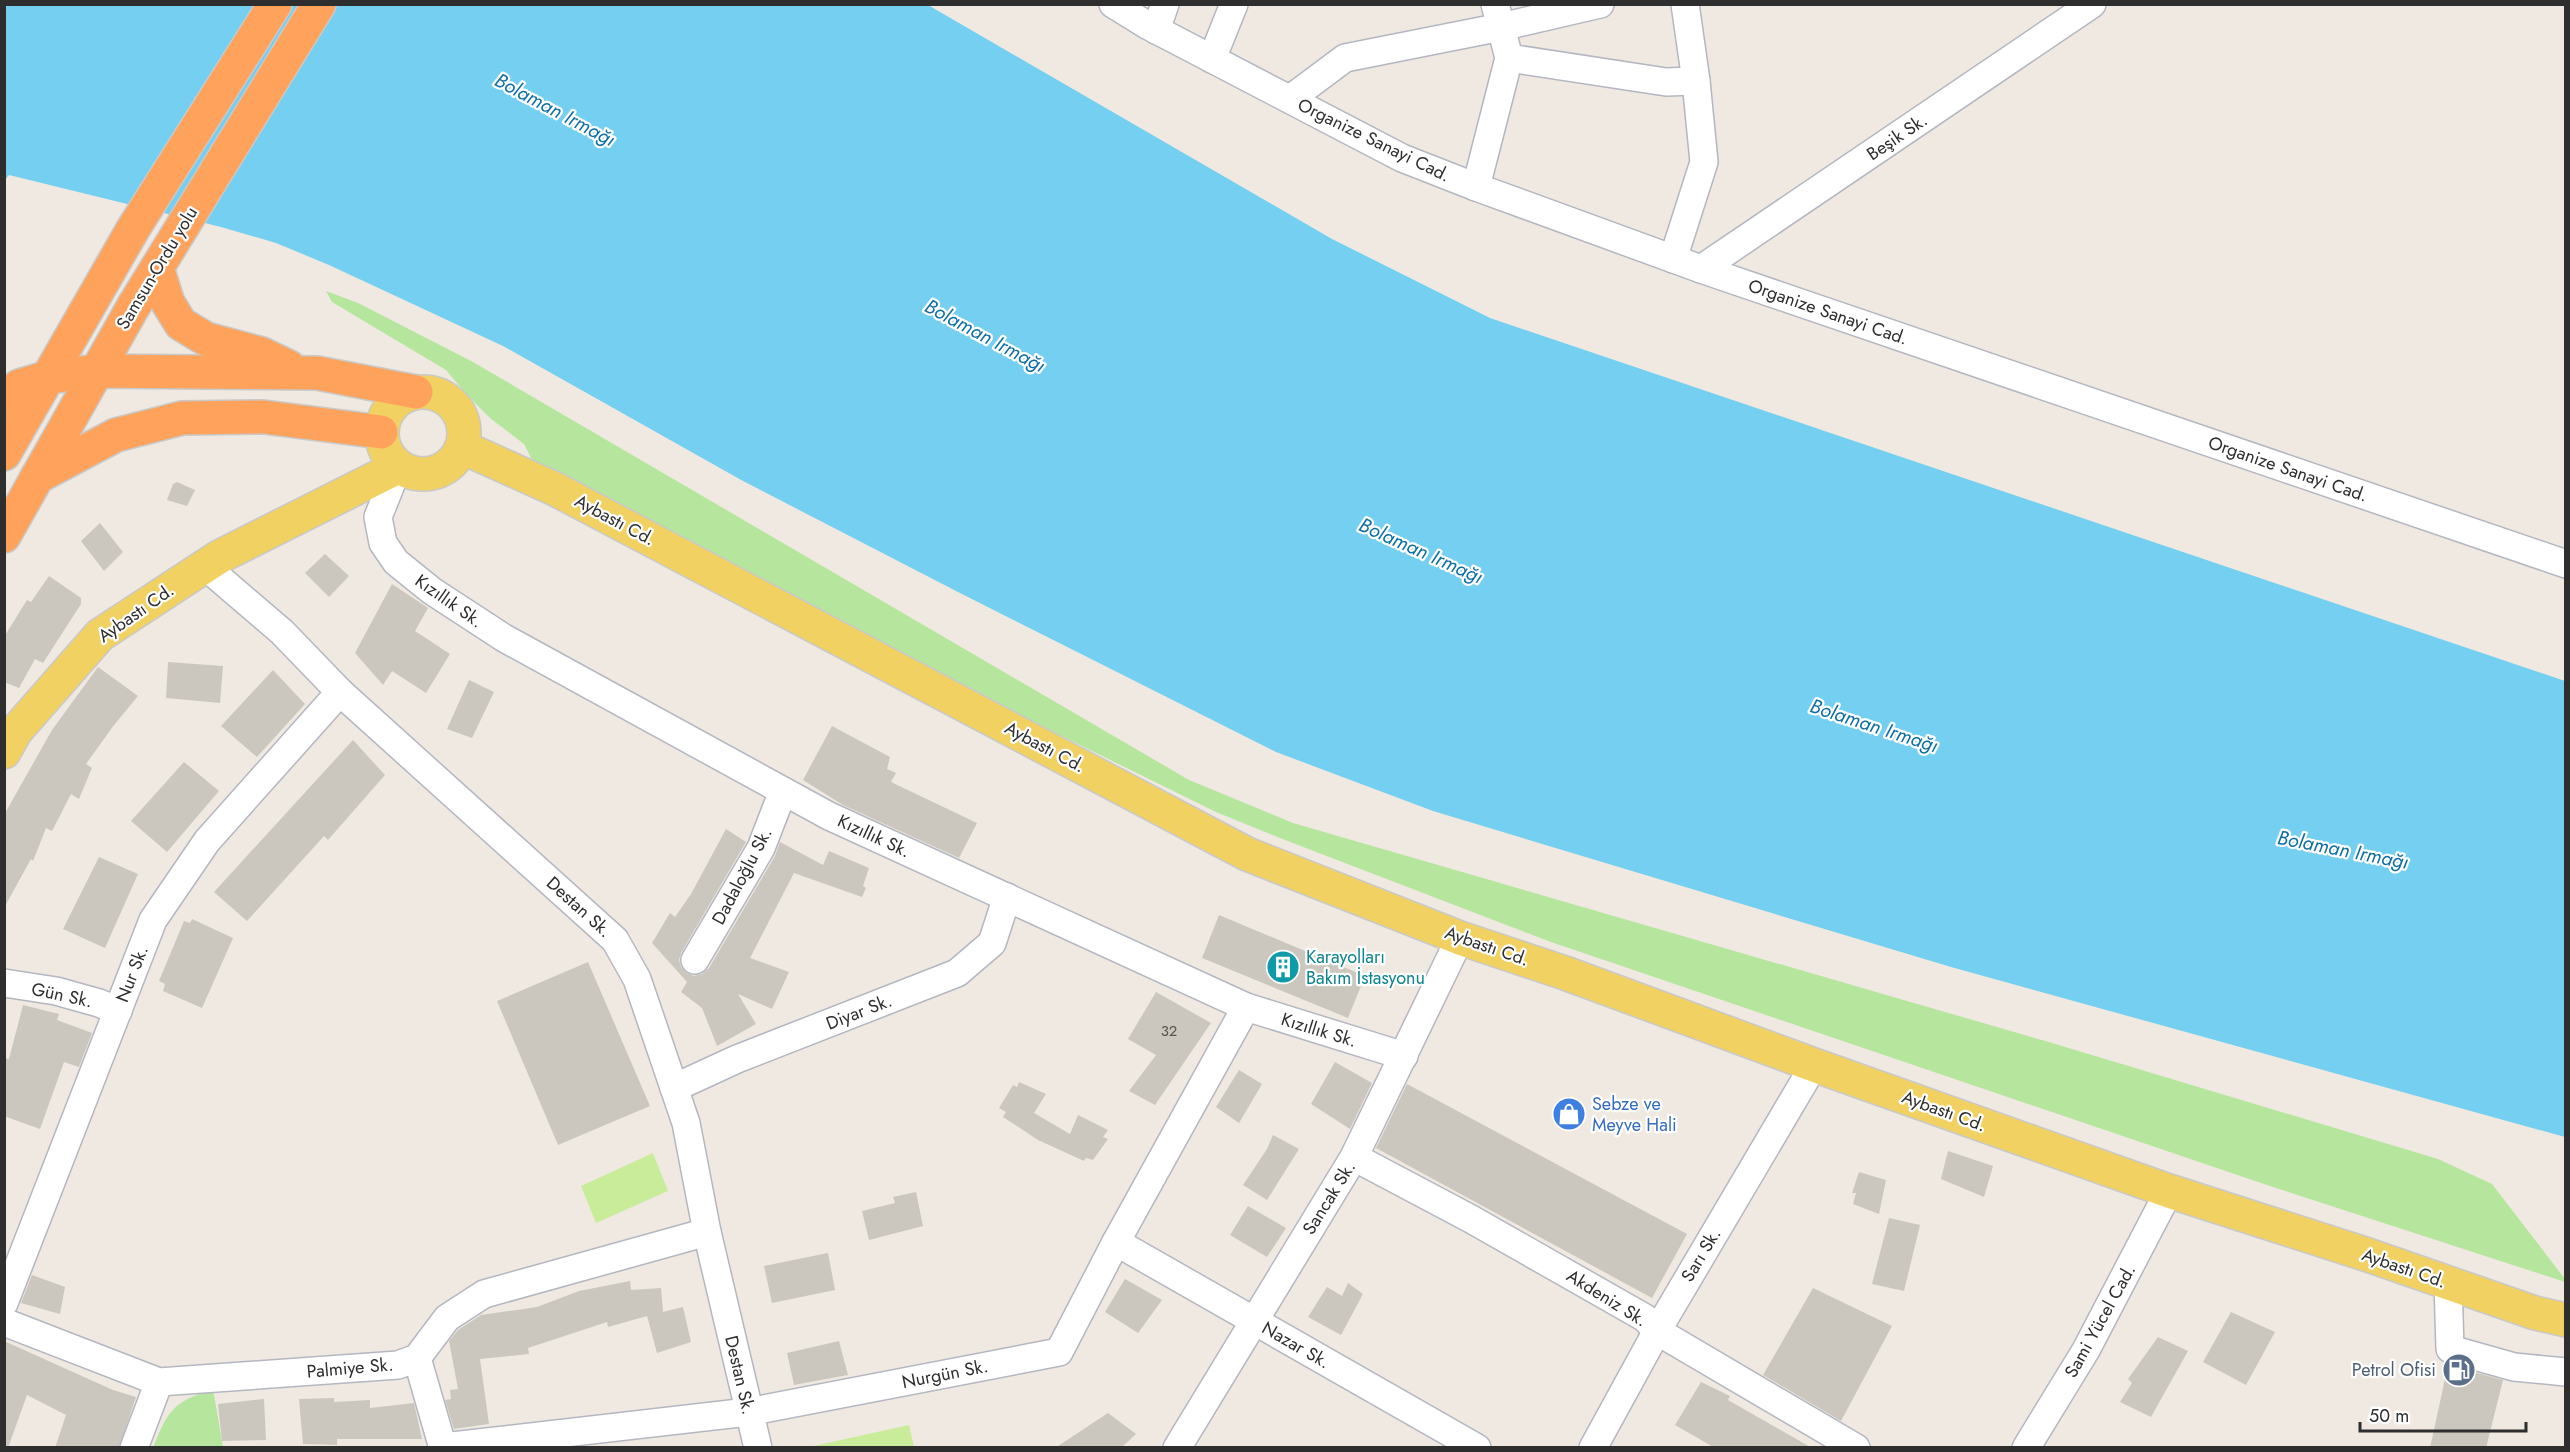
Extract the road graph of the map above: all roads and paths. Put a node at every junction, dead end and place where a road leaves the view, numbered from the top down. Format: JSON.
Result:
{"nodes":[{"id":1,"x":275,"y":4,"type":"edge"},
{"id":2,"x":319,"y":4,"type":"edge"},
{"id":3,"x":1113,"y":4,"type":"edge"},
{"id":4,"x":1165,"y":4,"type":"edge"},
{"id":5,"x":1233,"y":4,"type":"edge"},
{"id":6,"x":1600,"y":4,"type":"edge"},
{"id":7,"x":1684,"y":4,"type":"edge"},
{"id":8,"x":2092,"y":4,"type":"edge"},
{"id":9,"x":1498,"y":16,"type":"edge"},
{"id":10,"x":1156,"y":30,"type":"junction"},
{"id":11,"x":1509,"y":58,"type":"junction"},
{"id":12,"x":1212,"y":59,"type":"junction"},
{"id":13,"x":1696,"y":81,"type":"junction"},
{"id":14,"x":1290,"y":99,"type":"junction"},
{"id":15,"x":1476,"y":188,"type":"junction"},
{"id":16,"x":1673,"y":258,"type":"junction"},
{"id":17,"x":162,"y":260,"type":"junction"},
{"id":18,"x":1701,"y":269,"type":"junction"},
{"id":19,"x":97,"y":371,"type":"junction"},
{"id":20,"x":301,"y":374,"type":"junction"},
{"id":21,"x":49,"y":377,"type":"junction"},
{"id":22,"x":416,"y":392,"type":"junction"},
{"id":23,"x":4,"y":399,"type":"edge"},
{"id":24,"x":381,"y":432,"type":"junction"},
{"id":25,"x":462,"y":447,"type":"junction"},
{"id":26,"x":4,"y":454,"type":"edge"},
{"id":27,"x":398,"y":467,"type":"junction"},
{"id":28,"x":38,"y":477,"type":"junction"},
{"id":29,"x":4,"y":536,"type":"edge"},
{"id":30,"x":2565,"y":564,"type":"edge"},
{"id":31,"x":205,"y":566,"type":"junction"},
{"id":32,"x":340,"y":692,"type":"junction"},
{"id":33,"x":18,"y":719,"type":"edge"},
{"id":34,"x":4,"y":753,"type":"edge"},
{"id":35,"x":783,"y":791,"type":"junction"},
{"id":36,"x":1007,"y":897,"type":"junction"},
{"id":37,"x":1460,"y":938,"type":"junction"},
{"id":38,"x":696,"y":960,"type":"dead end"},
{"id":39,"x":4,"y":983,"type":"edge"},
{"id":40,"x":1246,"y":1007,"type":"junction"},
{"id":41,"x":118,"y":1011,"type":"junction"},
{"id":42,"x":1404,"y":1056,"type":"junction"},
{"id":43,"x":1814,"y":1065,"type":"junction"},
{"id":44,"x":674,"y":1088,"type":"junction"},
{"id":45,"x":1354,"y":1157,"type":"junction"},
{"id":46,"x":2169,"y":1191,"type":"junction"},
{"id":47,"x":707,"y":1232,"type":"junction"},
{"id":48,"x":1116,"y":1242,"type":"junction"},
{"id":49,"x":2448,"y":1283,"type":"junction"},
{"id":50,"x":4,"y":1303,"type":"edge"},
{"id":51,"x":2565,"y":1320,"type":"edge"},
{"id":52,"x":1253,"y":1321,"type":"junction"},
{"id":53,"x":4,"y":1322,"type":"edge"},
{"id":54,"x":1657,"y":1330,"type":"junction"},
{"id":55,"x":417,"y":1358,"type":"junction"},
{"id":56,"x":2565,"y":1372,"type":"edge"},
{"id":57,"x":159,"y":1382,"type":"junction"},
{"id":58,"x":748,"y":1412,"type":"junction"},
{"id":59,"x":443,"y":1447,"type":"edge"},
{"id":60,"x":134,"y":1448,"type":"edge"},
{"id":61,"x":758,"y":1448,"type":"edge"},
{"id":62,"x":1178,"y":1448,"type":"edge"},
{"id":63,"x":1477,"y":1448,"type":"edge"},
{"id":64,"x":1593,"y":1448,"type":"edge"},
{"id":65,"x":1856,"y":1448,"type":"edge"},
{"id":66,"x":2026,"y":1448,"type":"edge"}],
"edges":[{"from":1,"to":21,"type":"highway","name":"Samsun-Ordu yolu"},
{"from":2,"to":17,"type":"highway","name":"Samsun-Ordu yolu"},
{"from":3,"to":10,"type":"street","name":"Organize Sanayi Cad."},
{"from":4,"to":10,"type":"street"},
{"from":5,"to":12,"type":"street"},
{"from":6,"to":9,"type":"street"},
{"from":7,"to":13,"type":"street"},
{"from":8,"to":18,"type":"street","name":"Beşik Sk."},
{"from":9,"to":11,"type":"street"},
{"from":9,"to":14,"type":"street"},
{"from":10,"to":12,"type":"street","name":"Organize Sanayi Cad."},
{"from":11,"to":13,"type":"street"},
{"from":11,"to":15,"type":"street"},
{"from":12,"to":14,"type":"street","name":"Organize Sanayi Cad."},
{"from":13,"to":16,"type":"street"},
{"from":14,"to":15,"type":"street","name":"Organize Sanayi Cad."},
{"from":15,"to":16,"type":"street","name":"Organize Sanayi Cad."},
{"from":16,"to":18,"type":"street","name":"Organize Sanayi Cad."},
{"from":17,"to":19,"type":"highway","name":"Samsun-Ordu yolu"},
{"from":17,"to":20,"type":"highway"},
{"from":18,"to":30,"type":"street","name":"Organize Sanayi Cad."},
{"from":19,"to":20,"type":"highway"},
{"from":19,"to":21,"type":"highway"},
{"from":19,"to":28,"type":"highway","name":"Samsun-Ordu yolu"},
{"from":20,"to":22,"type":"highway"},
{"from":21,"to":23,"type":"highway"},
{"from":21,"to":26,"type":"highway","name":"Samsun-Ordu yolu"},
{"from":22,"to":24,"type":"main road"},
{"from":22,"to":25,"type":"main road"},
{"from":24,"to":27,"type":"main road"},
{"from":24,"to":28,"type":"highway"},
{"from":25,"to":27,"type":"main road"},
{"from":25,"to":37,"type":"main road","name":"Aybastı Cd."},
{"from":27,"to":31,"type":"main road","name":"Aybastı Cd."},
{"from":27,"to":35,"type":"street","name":"Kızıllık Sk."},
{"from":28,"to":29,"type":"highway","name":"Samsun-Ordu yolu"},
{"from":31,"to":32,"type":"street","name":"Destan Sk."},
{"from":31,"to":33,"type":"main road","name":"Aybastı Cd."},
{"from":32,"to":41,"type":"street","name":"Nur Sk."},
{"from":32,"to":44,"type":"street","name":"Destan Sk."},
{"from":33,"to":34,"type":"main road","name":"Aybastı Cd."},
{"from":35,"to":36,"type":"street","name":"Kızıllık Sk."},
{"from":35,"to":38,"type":"street","name":"Dadaloğlu Sk."},
{"from":36,"to":40,"type":"street","name":"Kızıllık Sk."},
{"from":36,"to":44,"type":"street","name":"Diyar Sk."},
{"from":37,"to":42,"type":"street","name":"Sancak Sk."},
{"from":37,"to":43,"type":"main road","name":"Aybastı Cd."},
{"from":39,"to":41,"type":"street","name":"Gün Sk."},
{"from":40,"to":42,"type":"street","name":"Kızıllık Sk."},
{"from":40,"to":48,"type":"street","name":"Nurgün Sk."},
{"from":41,"to":50,"type":"street","name":"Nur Sk."},
{"from":42,"to":45,"type":"street","name":"Sancak Sk."},
{"from":43,"to":46,"type":"main road","name":"Aybastı Cd."},
{"from":43,"to":54,"type":"street","name":"Sarı Sk."},
{"from":44,"to":47,"type":"street","name":"Destan Sk."},
{"from":45,"to":52,"type":"street","name":"Sancak Sk."},
{"from":45,"to":54,"type":"street","name":"Akdeniz Sk."},
{"from":46,"to":49,"type":"main road","name":"Aybastı Cd."},
{"from":46,"to":66,"type":"street","name":"Sami Yücel Cad."},
{"from":47,"to":55,"type":"street","name":"Palmiye Sk."},
{"from":47,"to":58,"type":"street","name":"Destan Sk."},
{"from":48,"to":52,"type":"street","name":"Nazar Sk."},
{"from":48,"to":58,"type":"street","name":"Nurgün Sk."},
{"from":49,"to":51,"type":"main road","name":"Aybastı Cd."},
{"from":49,"to":56,"type":"street"},
{"from":52,"to":62,"type":"street","name":"Sancak Sk."},
{"from":52,"to":63,"type":"street","name":"Nazar Sk."},
{"from":53,"to":57,"type":"street","name":"Palmiye Sk."},
{"from":54,"to":64,"type":"street","name":"Sarı Sk."},
{"from":54,"to":65,"type":"street","name":"Akdeniz Sk."},
{"from":55,"to":57,"type":"street","name":"Palmiye Sk."},
{"from":55,"to":59,"type":"street"},
{"from":57,"to":60,"type":"street"},
{"from":58,"to":59,"type":"street","name":"Nurgün Sk."},
{"from":58,"to":61,"type":"street","name":"Destan Sk."}]}
